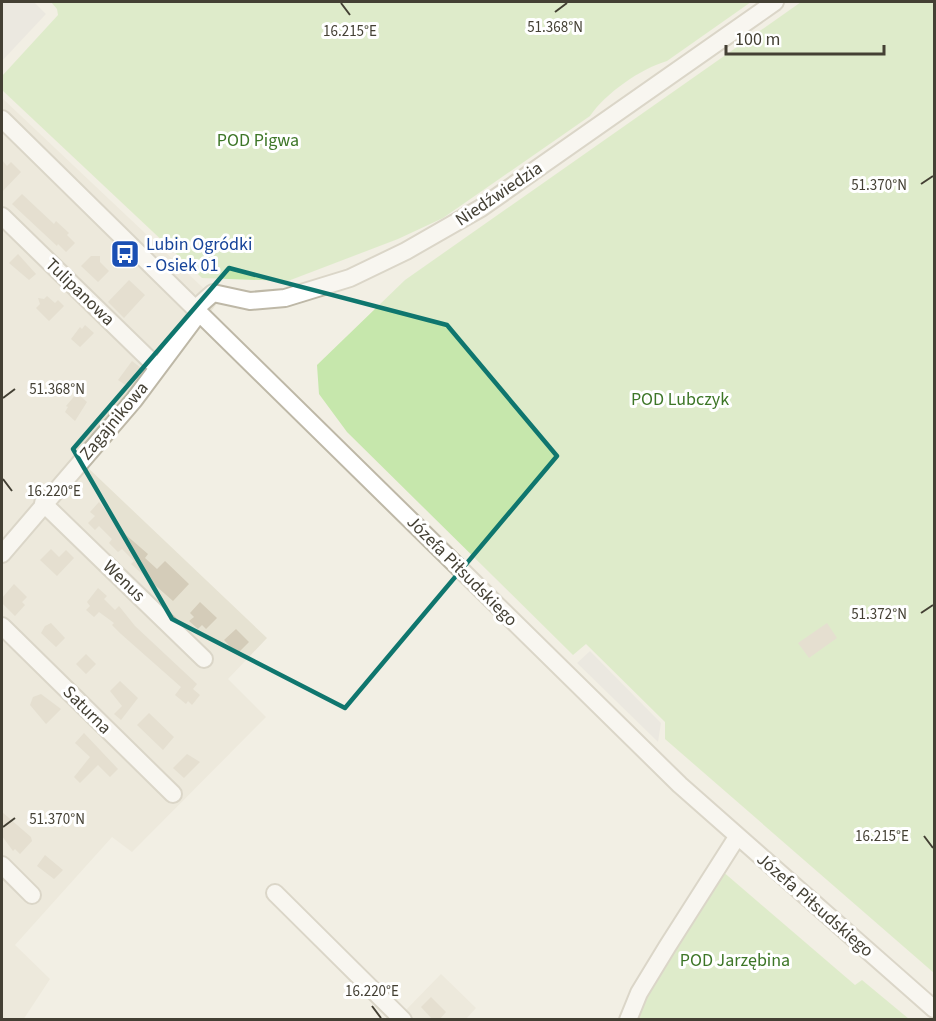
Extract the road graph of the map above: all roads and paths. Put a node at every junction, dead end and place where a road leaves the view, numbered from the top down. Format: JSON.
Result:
{"nodes":[{"id":1,"x":775,"y":2,"type":"edge"},
{"id":2,"x":2,"y":119,"type":"edge"},
{"id":3,"x":2,"y":216,"type":"edge"},
{"id":4,"x":197,"y":311,"type":"junction"},
{"id":5,"x":158,"y":368,"type":"junction"},
{"id":6,"x":44,"y":503,"type":"junction"},
{"id":7,"x":2,"y":554,"type":"edge"},
{"id":8,"x":2,"y":626,"type":"edge"},
{"id":9,"x":204,"y":659,"type":"dead end"},
{"id":10,"x":173,"y":794,"type":"dead end"},
{"id":11,"x":737,"y":837,"type":"junction"},
{"id":12,"x":2,"y":865,"type":"edge"},
{"id":13,"x":275,"y":892,"type":"dead end"},
{"id":14,"x":32,"y":895,"type":"dead end"},
{"id":15,"x":934,"y":1009,"type":"edge"},
{"id":16,"x":403,"y":1020,"type":"edge"},
{"id":17,"x":628,"y":1020,"type":"edge"}],
"edges":[{"from":1,"to":4,"type":"street","name":"Niedźwiedzia"},
{"from":2,"to":4,"type":"street","name":"Józefa Piłsudskiego"},
{"from":3,"to":5,"type":"street","name":"Tulipanowa"},
{"from":4,"to":5,"type":"street","name":"Zagajnikowa"},
{"from":4,"to":11,"type":"street","name":"Józefa Piłsudskiego"},
{"from":5,"to":6,"type":"street","name":"Zagajnikowa"},
{"from":6,"to":7,"type":"street","name":"Zagajnikowa"},
{"from":6,"to":9,"type":"street","name":"Wenus"},
{"from":8,"to":10,"type":"street","name":"Saturna"},
{"from":11,"to":15,"type":"street","name":"Józefa Piłsudskiego"},
{"from":11,"to":17,"type":"street"},
{"from":12,"to":14,"type":"street"},
{"from":13,"to":16,"type":"street"}]}
